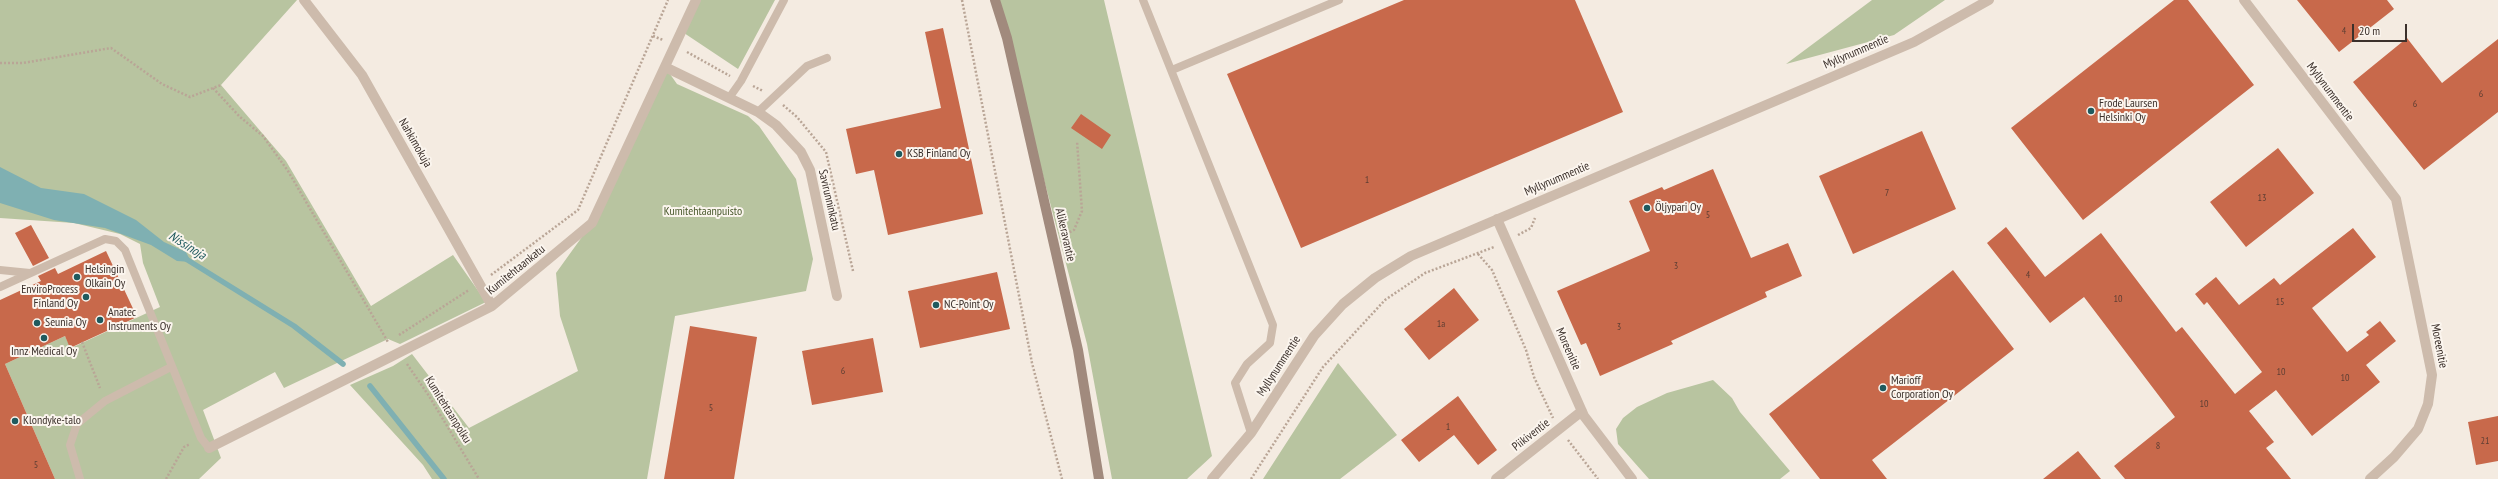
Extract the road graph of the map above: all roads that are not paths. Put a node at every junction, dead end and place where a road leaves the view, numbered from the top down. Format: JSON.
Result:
{"nodes":[{"id":1,"x":304,"y":0,"type":"edge"},
{"id":2,"x":696,"y":0,"type":"edge"},
{"id":3,"x":784,"y":0,"type":"edge"},
{"id":4,"x":995,"y":0,"type":"edge"},
{"id":5,"x":1143,"y":0,"type":"edge"},
{"id":6,"x":1339,"y":0,"type":"edge"},
{"id":7,"x":1989,"y":0,"type":"edge"},
{"id":8,"x":2244,"y":0,"type":"edge"},
{"id":9,"x":827,"y":58,"type":"dead end"},
{"id":10,"x":665,"y":67,"type":"junction"},
{"id":11,"x":1172,"y":70,"type":"junction"},
{"id":12,"x":728,"y":98,"type":"junction"},
{"id":13,"x":758,"y":112,"type":"junction"},
{"id":14,"x":2396,"y":199,"type":"joint"},
{"id":15,"x":1497,"y":219,"type":"junction"},
{"id":16,"x":0,"y":270,"type":"edge"},
{"id":17,"x":30,"y":274,"type":"junction"},
{"id":18,"x":0,"y":287,"type":"edge"},
{"id":19,"x":837,"y":296,"type":"dead end"},
{"id":20,"x":492,"y":306,"type":"junction"},
{"id":21,"x":171,"y":367,"type":"junction"},
{"id":22,"x":1582,"y":411,"type":"junction"},
{"id":23,"x":1252,"y":433,"type":"junction"},
{"id":24,"x":209,"y":448,"type":"joint"},
{"id":25,"x":80,"y":479,"type":"edge"},
{"id":26,"x":1099,"y":479,"type":"edge"},
{"id":27,"x":1212,"y":479,"type":"edge"},
{"id":28,"x":1496,"y":479,"type":"edge"},
{"id":29,"x":1632,"y":479,"type":"edge"},
{"id":30,"x":2370,"y":479,"type":"edge"}],
"edges":[{"from":1,"to":20,"type":"street","name":"Nahkimokuja"},
{"from":2,"to":10,"type":"street","name":"Kumitehtaankatu"},
{"from":3,"to":12,"type":"lane"},
{"from":4,"to":26,"type":"street","name":"Alikeravantie"},
{"from":5,"to":11,"type":"lane"},
{"from":6,"to":11,"type":"lane"},
{"from":7,"to":15,"type":"street","name":"Myllynummentie"},
{"from":8,"to":14,"type":"street","name":"Myllynummentie"},
{"from":9,"to":13,"type":"lane"},
{"from":10,"to":12,"type":"street","name":"Savirunninkatu"},
{"from":10,"to":20,"type":"street","name":"Kumitehtaankatu"},
{"from":11,"to":23,"type":"lane"},
{"from":12,"to":13,"type":"street","name":"Savirunninkatu"},
{"from":13,"to":19,"type":"street","name":"Savirunninkatu"},
{"from":14,"to":30,"type":"street","name":"Moreenitie"},
{"from":15,"to":22,"type":"street","name":"Moreenitie"},
{"from":15,"to":23,"type":"street","name":"Myllynummentie"},
{"from":16,"to":17,"type":"lane"},
{"from":17,"to":18,"type":"lane"},
{"from":17,"to":21,"type":"lane"},
{"from":20,"to":24,"type":"street","name":"Kumitehtaankatu"},
{"from":21,"to":24,"type":"lane"},
{"from":21,"to":25,"type":"lane"},
{"from":22,"to":28,"type":"street","name":"Piikiventie"},
{"from":22,"to":29,"type":"street","name":"Moreenitie"},
{"from":23,"to":27,"type":"street","name":"Myllynummentie"}]}
